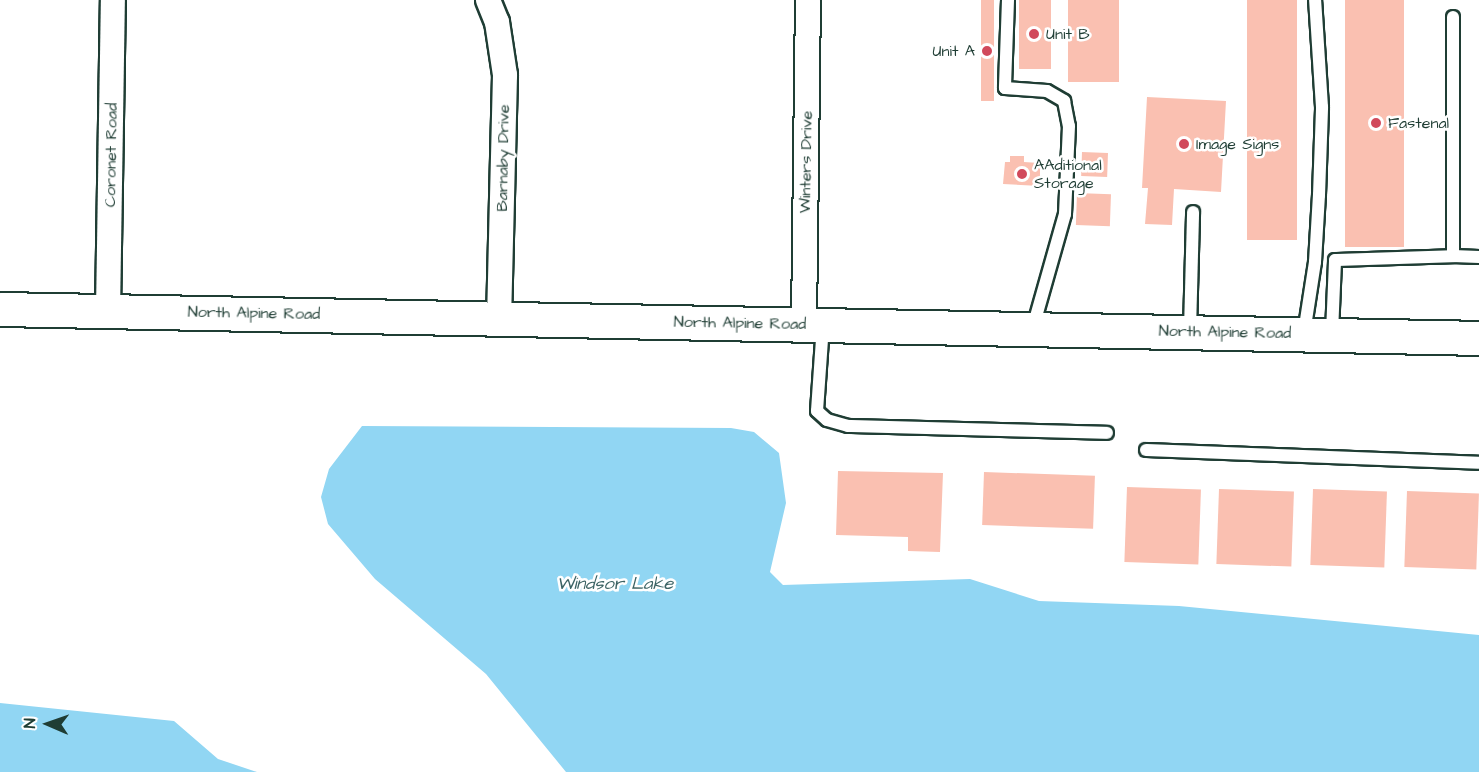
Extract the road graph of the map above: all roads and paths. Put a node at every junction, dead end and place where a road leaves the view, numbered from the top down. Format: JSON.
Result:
{"nodes":[{"id":1,"x":113,"y":0,"type":"edge"},
{"id":2,"x":488,"y":0,"type":"edge"},
{"id":3,"x":808,"y":0,"type":"edge"},
{"id":4,"x":1008,"y":0,"type":"edge"},
{"id":5,"x":1315,"y":0,"type":"edge"},
{"id":6,"x":1453,"y":17,"type":"dead end"},
{"id":7,"x":1193,"y":212,"type":"dead end"},
{"id":8,"x":1453,"y":256,"type":"junction"},
{"id":9,"x":1479,"y":257,"type":"edge"},
{"id":10,"x":0,"y":309,"type":"edge"},
{"id":11,"x":108,"y":311,"type":"junction"},
{"id":12,"x":499,"y":318,"type":"junction"},
{"id":13,"x":814,"y":324,"type":"junction"},
{"id":14,"x":1032,"y":328,"type":"junction"},
{"id":15,"x":1190,"y":331,"type":"junction"},
{"id":16,"x":1318,"y":334,"type":"junction"},
{"id":17,"x":1479,"y":338,"type":"edge"},
{"id":18,"x":1107,"y":433,"type":"dead end"},
{"id":19,"x":1146,"y":450,"type":"dead end"},
{"id":20,"x":1479,"y":463,"type":"edge"}],
"edges":[{"from":1,"to":11,"type":"street","name":"Coronet Road"},
{"from":2,"to":12,"type":"street","name":"Barnaby Drive"},
{"from":3,"to":13,"type":"street","name":"Winters Drive"},
{"from":4,"to":14,"type":"lane"},
{"from":5,"to":16,"type":"lane"},
{"from":6,"to":8,"type":"lane"},
{"from":7,"to":15,"type":"lane"},
{"from":8,"to":9,"type":"lane"},
{"from":8,"to":16,"type":"lane"},
{"from":10,"to":11,"type":"main road","name":"North Alpine Road"},
{"from":11,"to":12,"type":"main road","name":"North Alpine Road"},
{"from":12,"to":13,"type":"main road","name":"North Alpine Road"},
{"from":13,"to":14,"type":"main road","name":"North Alpine Road"},
{"from":13,"to":18,"type":"lane"},
{"from":14,"to":15,"type":"main road","name":"North Alpine Road"},
{"from":15,"to":16,"type":"main road","name":"North Alpine Road"},
{"from":16,"to":17,"type":"main road","name":"North Alpine Road"},
{"from":19,"to":20,"type":"lane"}]}
